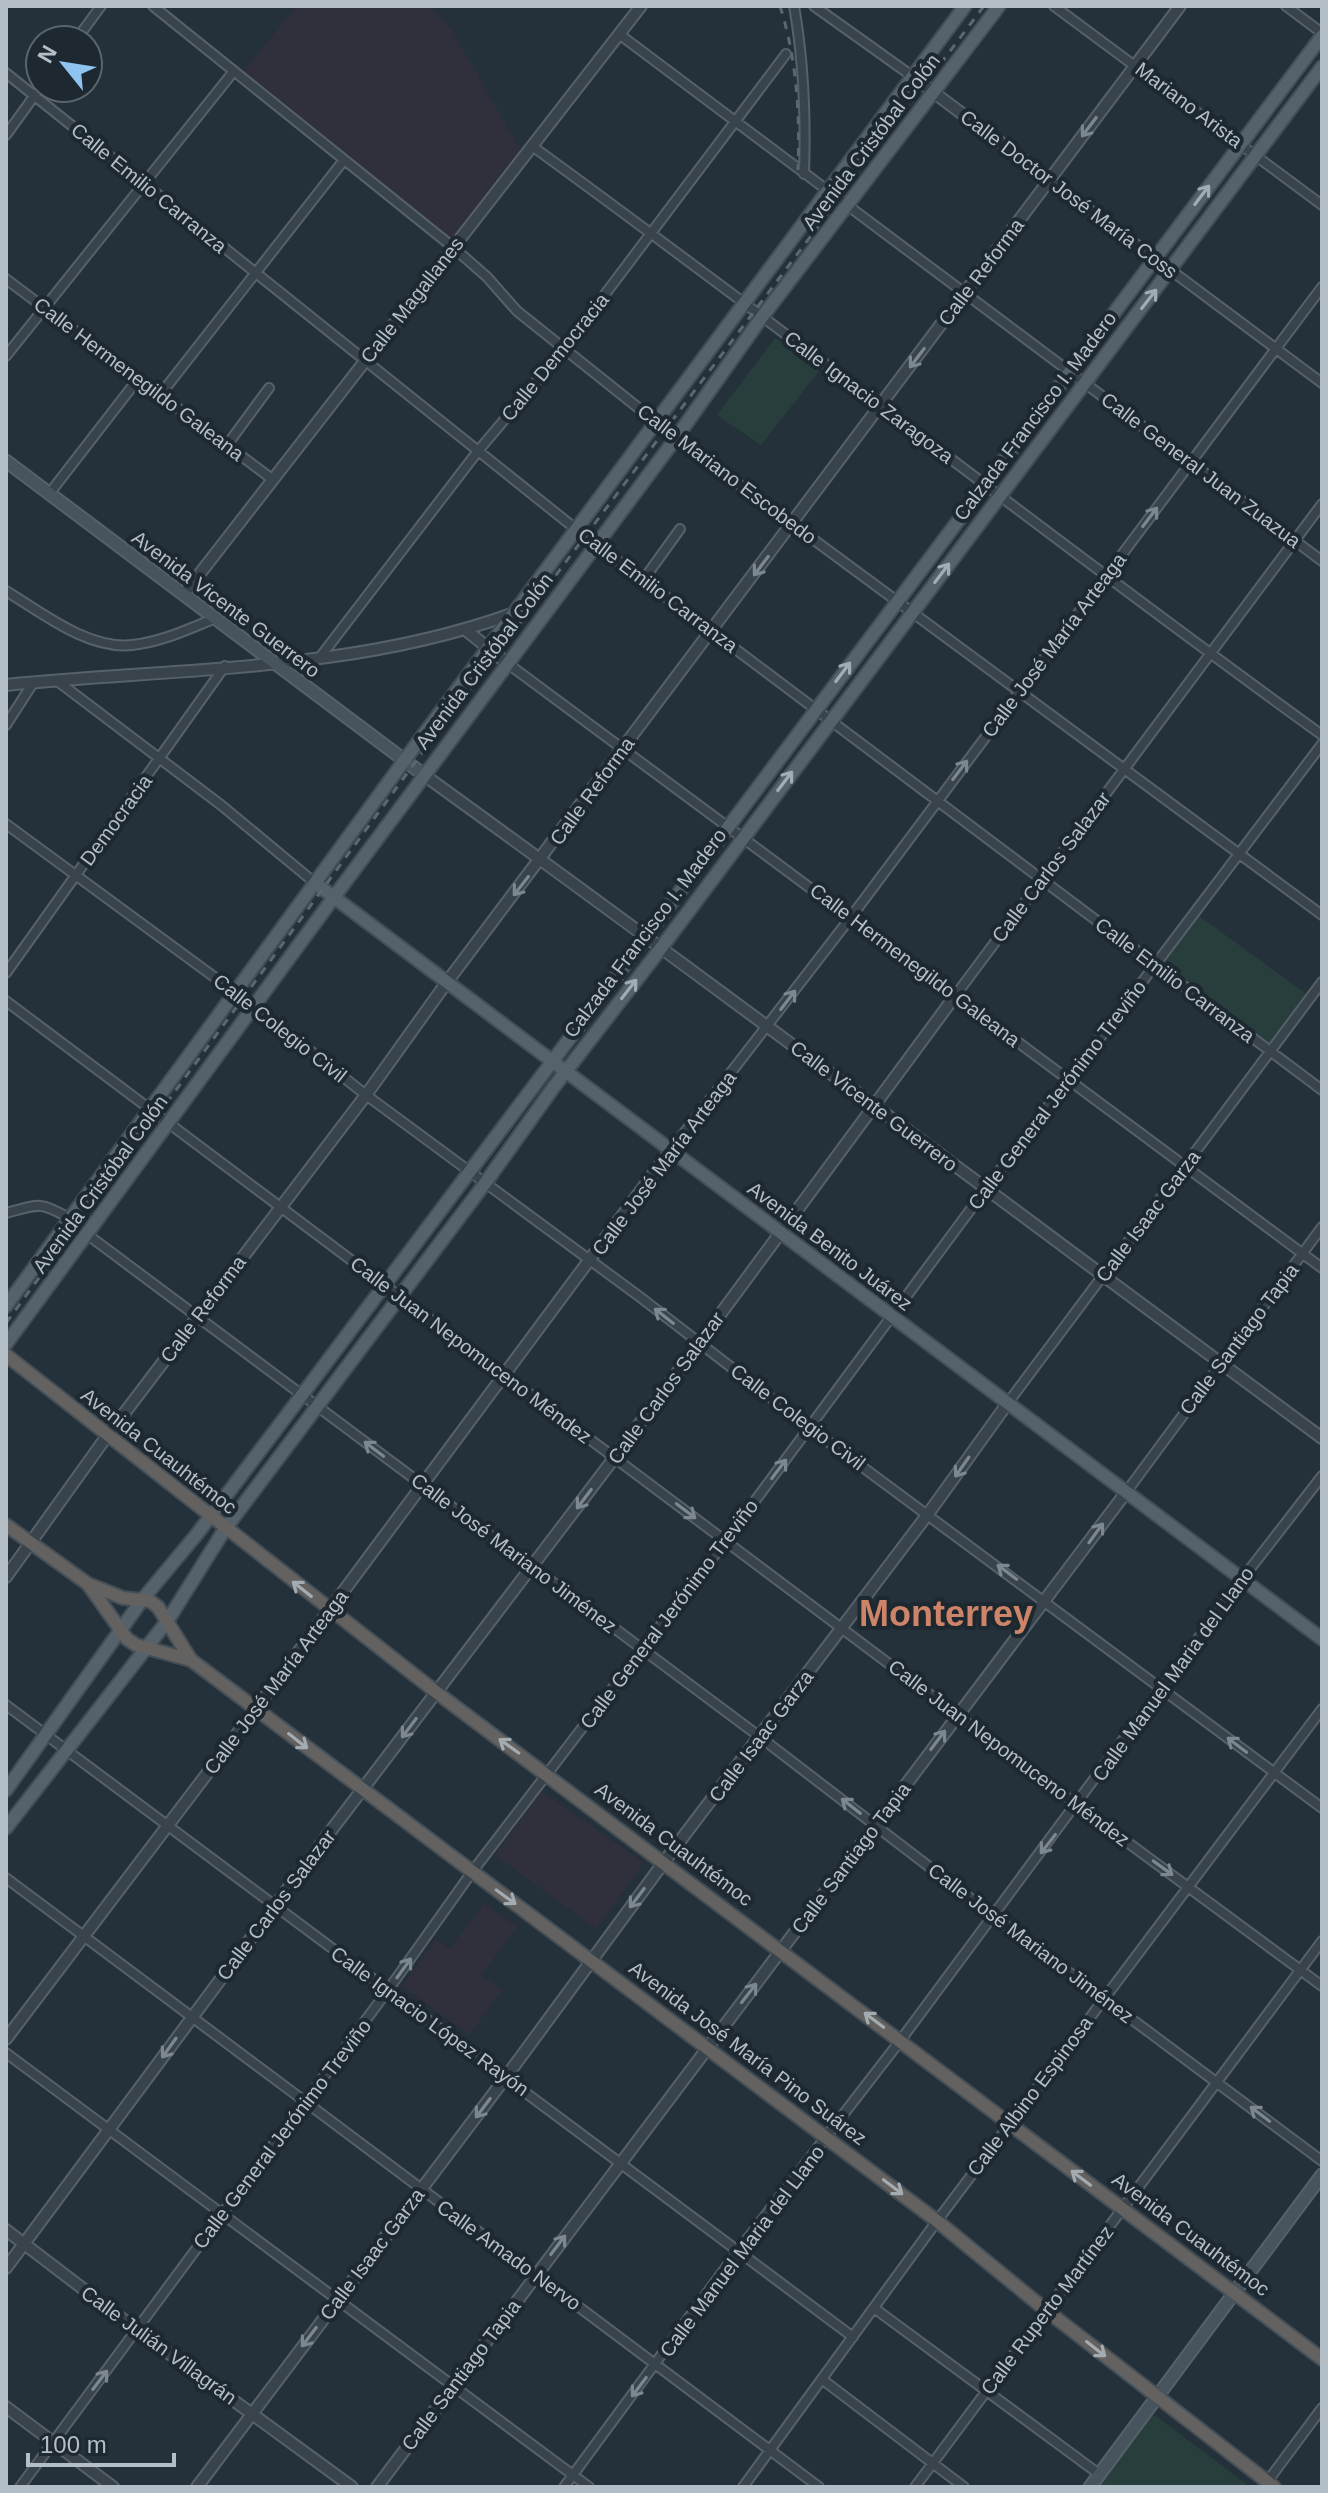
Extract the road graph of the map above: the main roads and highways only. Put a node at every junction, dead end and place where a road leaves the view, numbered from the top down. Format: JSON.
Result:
{"nodes":[{"id":1,"x":965,"y":6,"type":"edge"},
{"id":2,"x":999,"y":6,"type":"edge"},
{"id":3,"x":1322,"y":34,"type":"edge"},
{"id":4,"x":1322,"y":67,"type":"edge"},
{"id":5,"x":6,"y":461,"type":"edge"},
{"id":6,"x":404,"y":761,"type":"junction"},
{"id":7,"x":424,"y":775,"type":"junction"},
{"id":8,"x":315,"y":883,"type":"junction"},
{"id":9,"x":334,"y":897,"type":"junction"},
{"id":10,"x":552,"y":1059,"type":"junction"},
{"id":11,"x":567,"y":1070,"type":"junction"},
{"id":12,"x":6,"y":1306,"type":"edge"},
{"id":13,"x":6,"y":1344,"type":"edge"},
{"id":14,"x":6,"y":1355,"type":"edge"},
{"id":15,"x":209,"y":1517,"type":"junction"},
{"id":16,"x":6,"y":1525,"type":"edge"},
{"id":17,"x":225,"y":1529,"type":"junction"},
{"id":18,"x":88,"y":1584,"type":"junction"},
{"id":19,"x":142,"y":1600,"type":"junction"},
{"id":20,"x":168,"y":1620,"type":"junction"},
{"id":21,"x":120,"y":1630,"type":"junction"},
{"id":22,"x":1322,"y":1639,"type":"edge"},
{"id":23,"x":147,"y":1648,"type":"junction"},
{"id":24,"x":191,"y":1660,"type":"junction"},
{"id":25,"x":6,"y":1790,"type":"edge"},
{"id":26,"x":6,"y":1828,"type":"edge"},
{"id":27,"x":1322,"y":2175,"type":"edge"},
{"id":28,"x":1235,"y":2292,"type":"junction"},
{"id":29,"x":1322,"y":2359,"type":"edge"},
{"id":30,"x":1156,"y":2396,"type":"junction"},
{"id":31,"x":1270,"y":2484,"type":"edge"},
{"id":32,"x":1090,"y":2487,"type":"edge"}],
"edges":[{"from":1,"to":6,"type":"main road","name":"Avenida Cristóbal Colón"},
{"from":2,"to":7,"type":"main road","name":"Avenida Cristóbal Colón"},
{"from":10,"to":3,"type":"main road","name":"Calzada Francisco I. Madero","one_way":true},
{"from":11,"to":4,"type":"main road","name":"Calzada Francisco I. Madero","one_way":true},
{"from":5,"to":6,"type":"main road","name":"Avenida Vicente Guerrero"},
{"from":6,"to":7,"type":"main road","name":"Avenida Vicente Guerrero"},
{"from":6,"to":8,"type":"main road","name":"Avenida Cristóbal Colón"},
{"from":7,"to":9,"type":"main road","name":"Avenida Cristóbal Colón"},
{"from":8,"to":9,"type":"main road","name":"Avenida Benito Juárez"},
{"from":8,"to":12,"type":"main road","name":"Avenida Cristóbal Colón"},
{"from":9,"to":10,"type":"main road","name":"Avenida Benito Juárez"},
{"from":9,"to":13,"type":"main road","name":"Avenida Cristóbal Colón"},
{"from":10,"to":11,"type":"main road","name":"Avenida Benito Juárez"},
{"from":10,"to":15,"type":"main road","name":"Calzada Francisco I. Madero"},
{"from":11,"to":17,"type":"main road","name":"Calzada Francisco I. Madero"},
{"from":11,"to":22,"type":"main road","name":"Avenida Benito Juárez"},
{"from":14,"to":15,"type":"highway","name":"Avenida Cuauhtémoc"},
{"from":15,"to":17,"type":"highway","name":"Avenida Cuauhtémoc"},
{"from":15,"to":19,"type":"main road","name":"Calzada Francisco I. Madero"},
{"from":16,"to":18,"type":"highway","name":"Avenida José María Pino Suárez"},
{"from":17,"to":20,"type":"main road","name":"Calzada Francisco I. Madero"},
{"from":28,"to":17,"type":"highway","name":"Avenida Cuauhtémoc","one_way":true},
{"from":18,"to":19,"type":"highway","name":"Avenida José María Pino Suárez"},
{"from":18,"to":21,"type":"highway","name":"Avenida José María Pino Suárez"},
{"from":19,"to":20,"type":"highway","name":"Avenida José María Pino Suárez"},
{"from":19,"to":21,"type":"main road","name":"Calzada Francisco I. Madero"},
{"from":20,"to":23,"type":"main road","name":"Calzada Francisco I. Madero"},
{"from":20,"to":24,"type":"highway","name":"Avenida José María Pino Suárez"},
{"from":21,"to":23,"type":"highway","name":"Avenida José María Pino Suárez"},
{"from":21,"to":25,"type":"main road","name":"Calzada Francisco I. Madero"},
{"from":23,"to":24,"type":"highway","name":"Avenida José María Pino Suárez"},
{"from":23,"to":26,"type":"main road","name":"Calzada Francisco I. Madero"},
{"from":24,"to":30,"type":"highway","name":"Avenida José María Pino Suárez","one_way":true},
{"from":27,"to":28,"type":"main road"},
{"from":28,"to":29,"type":"highway","name":"Avenida Cuauhtémoc"},
{"from":28,"to":30,"type":"main road"},
{"from":30,"to":31,"type":"highway","name":"Avenida José María Pino Suárez"},
{"from":30,"to":32,"type":"main road"}]}
